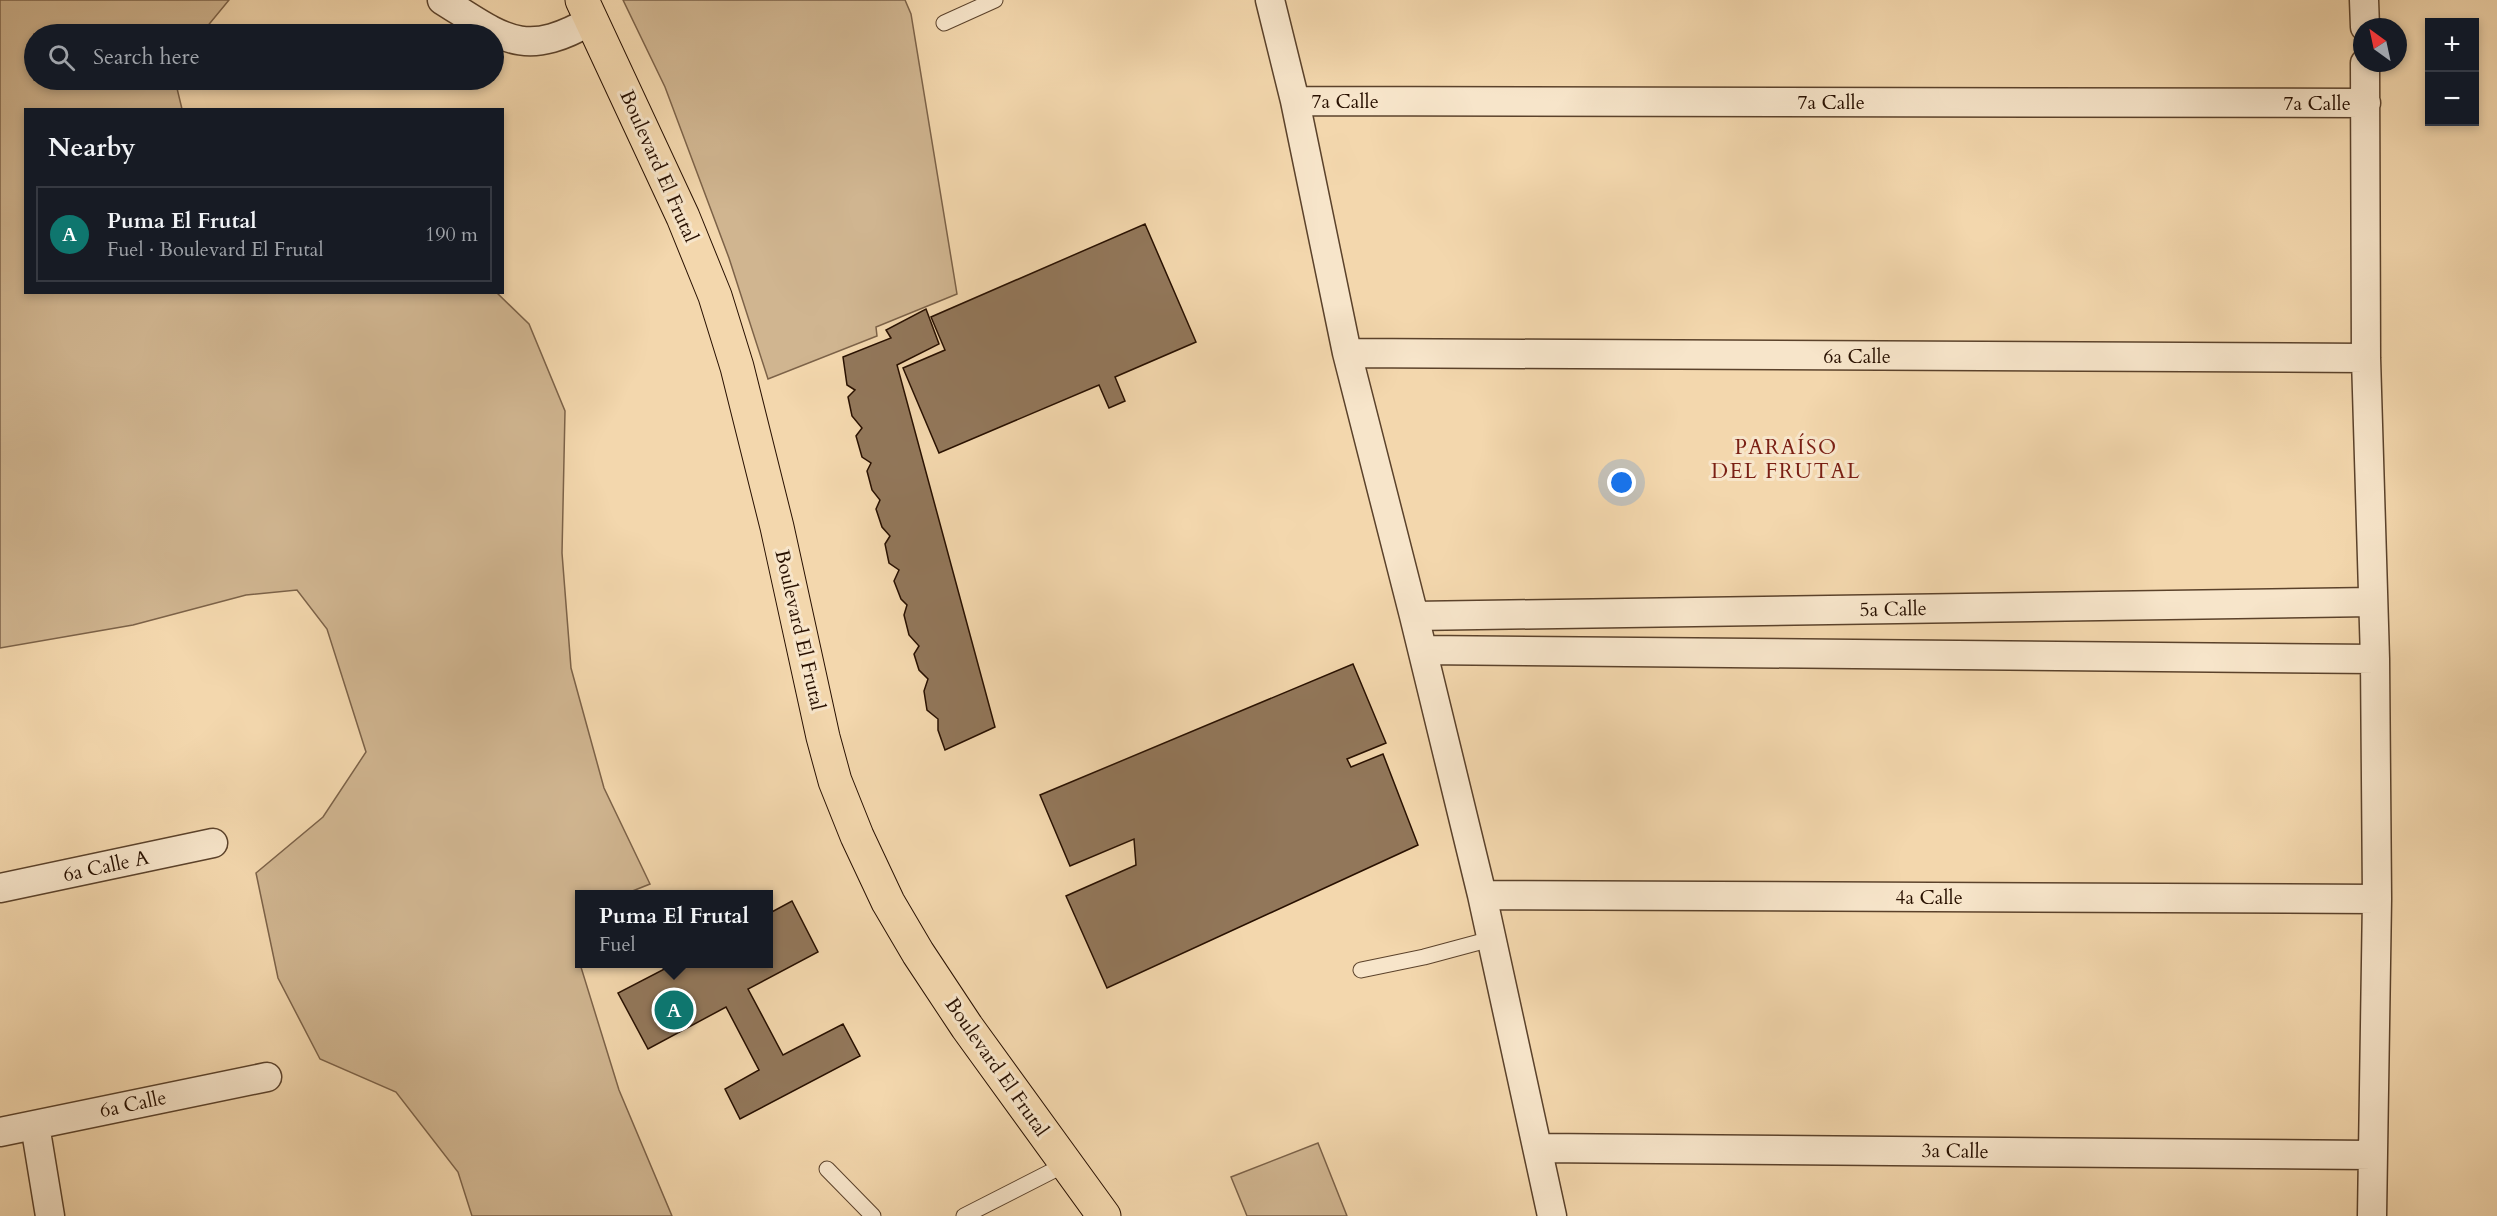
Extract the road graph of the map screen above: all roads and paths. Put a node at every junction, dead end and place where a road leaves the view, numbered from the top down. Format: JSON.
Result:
{"nodes":[{"id":1,"x":442,"y":0,"type":"edge"},
{"id":2,"x":995,"y":0,"type":"edge"},
{"id":3,"x":1270,"y":0,"type":"edge"},
{"id":4,"x":2364,"y":0,"type":"edge"},
{"id":5,"x":587,"y":10,"type":"edge"},
{"id":6,"x":2365,"y":18,"type":"edge"},
{"id":7,"x":944,"y":22,"type":"dead end"},
{"id":8,"x":480,"y":24,"type":"edge"},
{"id":9,"x":504,"y":36,"type":"edge"},
{"id":10,"x":2365,"y":72,"type":"edge"},
{"id":11,"x":1295,"y":101,"type":"junction"},
{"id":12,"x":2366,"y":103,"type":"junction"},
{"id":13,"x":1347,"y":353,"type":"junction"},
{"id":14,"x":2366,"y":358,"type":"junction"},
{"id":15,"x":2373,"y":602,"type":"junction"},
{"id":16,"x":1414,"y":616,"type":"junction"},
{"id":17,"x":1423,"y":650,"type":"junction"},
{"id":18,"x":2375,"y":658,"type":"junction"},
{"id":19,"x":213,"y":843,"type":"dead end"},
{"id":20,"x":0,"y":888,"type":"edge"},
{"id":21,"x":1482,"y":895,"type":"junction"},
{"id":22,"x":2377,"y":899,"type":"junction"},
{"id":23,"x":1491,"y":939,"type":"junction"},
{"id":24,"x":1361,"y":970,"type":"dead end"},
{"id":25,"x":267,"y":1077,"type":"dead end"},
{"id":26,"x":35,"y":1125,"type":"junction"},
{"id":27,"x":0,"y":1132,"type":"edge"},
{"id":28,"x":1538,"y":1148,"type":"junction"},
{"id":29,"x":2372,"y":1155,"type":"junction"},
{"id":30,"x":1066,"y":1164,"type":"junction"},
{"id":31,"x":827,"y":1169,"type":"dead end"},
{"id":32,"x":50,"y":1216,"type":"edge"},
{"id":33,"x":873,"y":1216,"type":"edge"},
{"id":34,"x":964,"y":1216,"type":"edge"},
{"id":35,"x":1104,"y":1216,"type":"edge"},
{"id":36,"x":1552,"y":1216,"type":"edge"},
{"id":37,"x":2372,"y":1216,"type":"edge"}],
"edges":[{"from":1,"to":8,"type":"street"},
{"from":2,"to":7,"type":"lane"},
{"from":3,"to":11,"type":"street"},
{"from":4,"to":6,"type":"street"},
{"from":5,"to":9,"type":"street"},
{"from":5,"to":30,"type":"main road","name":"Boulevard El Frutal"},
{"from":10,"to":12,"type":"street"},
{"from":11,"to":12,"type":"street","name":"7a Calle"},
{"from":11,"to":13,"type":"street"},
{"from":12,"to":14,"type":"street"},
{"from":13,"to":14,"type":"street","name":"6a Calle"},
{"from":13,"to":16,"type":"street"},
{"from":14,"to":15,"type":"street"},
{"from":15,"to":16,"type":"street","name":"5a Calle"},
{"from":15,"to":18,"type":"street"},
{"from":16,"to":17,"type":"street"},
{"from":17,"to":18,"type":"street"},
{"from":17,"to":21,"type":"street"},
{"from":18,"to":22,"type":"street"},
{"from":19,"to":20,"type":"street","name":"6a Calle A"},
{"from":21,"to":22,"type":"street","name":"4a Calle"},
{"from":21,"to":23,"type":"street"},
{"from":22,"to":29,"type":"street"},
{"from":23,"to":24,"type":"lane"},
{"from":23,"to":28,"type":"street"},
{"from":25,"to":26,"type":"street","name":"6a Calle"},
{"from":26,"to":27,"type":"street","name":"6a Calle"},
{"from":26,"to":32,"type":"street"},
{"from":28,"to":29,"type":"street","name":"3a Calle"},
{"from":28,"to":36,"type":"street"},
{"from":29,"to":37,"type":"street"},
{"from":30,"to":34,"type":"lane"},
{"from":30,"to":35,"type":"main road","name":"Boulevard El Frutal"},
{"from":31,"to":33,"type":"lane"}]}
